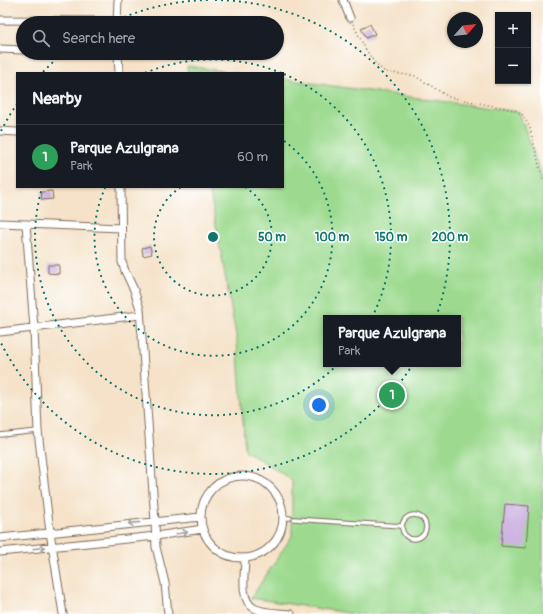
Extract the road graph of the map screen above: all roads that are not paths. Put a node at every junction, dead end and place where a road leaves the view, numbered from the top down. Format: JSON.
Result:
{"nodes":[{"id":1,"x":118,"y":0,"type":"edge"},
{"id":2,"x":342,"y":0,"type":"edge"},
{"id":3,"x":117,"y":16,"type":"edge"},
{"id":4,"x":350,"y":18,"type":"road end"},
{"id":5,"x":0,"y":20,"type":"edge"},
{"id":6,"x":16,"y":20,"type":"edge"},
{"id":7,"x":0,"y":49,"type":"edge"},
{"id":8,"x":16,"y":50,"type":"edge"},
{"id":9,"x":118,"y":60,"type":"edge"},
{"id":10,"x":118,"y":72,"type":"edge"},
{"id":11,"x":0,"y":131,"type":"edge"},
{"id":12,"x":16,"y":132,"type":"edge"},
{"id":13,"x":120,"y":188,"type":"edge"},
{"id":14,"x":0,"y":223,"type":"edge"},
{"id":15,"x":26,"y":224,"type":"junction"},
{"id":16,"x":121,"y":228,"type":"junction"},
{"id":17,"x":140,"y":314,"type":"junction"},
{"id":18,"x":34,"y":328,"type":"junction"},
{"id":19,"x":0,"y":332,"type":"edge"},
{"id":20,"x":38,"y":431,"type":"junction"},
{"id":21,"x":0,"y":435,"type":"edge"},
{"id":22,"x":201,"y":517,"type":"junction"},
{"id":23,"x":289,"y":518,"type":"junction"},
{"id":24,"x":156,"y":521,"type":"junction"},
{"id":25,"x":402,"y":526,"type":"junction"},
{"id":26,"x":203,"y":529,"type":"junction"},
{"id":27,"x":50,"y":532,"type":"junction"},
{"id":28,"x":156,"y":536,"type":"junction"},
{"id":29,"x":0,"y":538,"type":"edge"},
{"id":30,"x":53,"y":546,"type":"junction"},
{"id":31,"x":0,"y":552,"type":"edge"},
{"id":32,"x":245,"y":559,"type":"junction"},
{"id":33,"x":281,"y":613,"type":"edge"},
{"id":34,"x":63,"y":614,"type":"edge"},
{"id":35,"x":168,"y":614,"type":"edge"},
{"id":36,"x":291,"y":614,"type":"edge"}],
"edges":[{"from":1,"to":3,"type":"street"},
{"from":2,"to":4,"type":"street"},
{"from":5,"to":6,"type":"street"},
{"from":7,"to":8,"type":"street"},
{"from":9,"to":10,"type":"street"},
{"from":11,"to":12,"type":"street"},
{"from":13,"to":16,"type":"street"},
{"from":14,"to":15,"type":"street"},
{"from":15,"to":16,"type":"street"},
{"from":15,"to":18,"type":"street"},
{"from":16,"to":17,"type":"street"},
{"from":17,"to":18,"type":"street"},
{"from":17,"to":24,"type":"street"},
{"from":18,"to":19,"type":"street"},
{"from":18,"to":20,"type":"street"},
{"from":20,"to":21,"type":"lane"},
{"from":20,"to":27,"type":"street"},
{"from":22,"to":23,"type":"street"},
{"from":22,"to":24,"type":"street"},
{"from":22,"to":26,"type":"street"},
{"from":23,"to":25,"type":"lane"},
{"from":23,"to":32,"type":"street"},
{"from":24,"to":27,"type":"street","one_way":true},
{"from":24,"to":28,"type":"street"},
{"from":25,"to":25,"type":"lane"},
{"from":28,"to":26,"type":"street","one_way":true},
{"from":26,"to":32,"type":"street"},
{"from":27,"to":29,"type":"street"},
{"from":27,"to":30,"type":"street"},
{"from":28,"to":30,"type":"street"},
{"from":28,"to":35,"type":"street"},
{"from":31,"to":30,"type":"street","one_way":true},
{"from":30,"to":34,"type":"street"},
{"from":32,"to":33,"type":"street"},
{"from":33,"to":36,"type":"street"}]}
